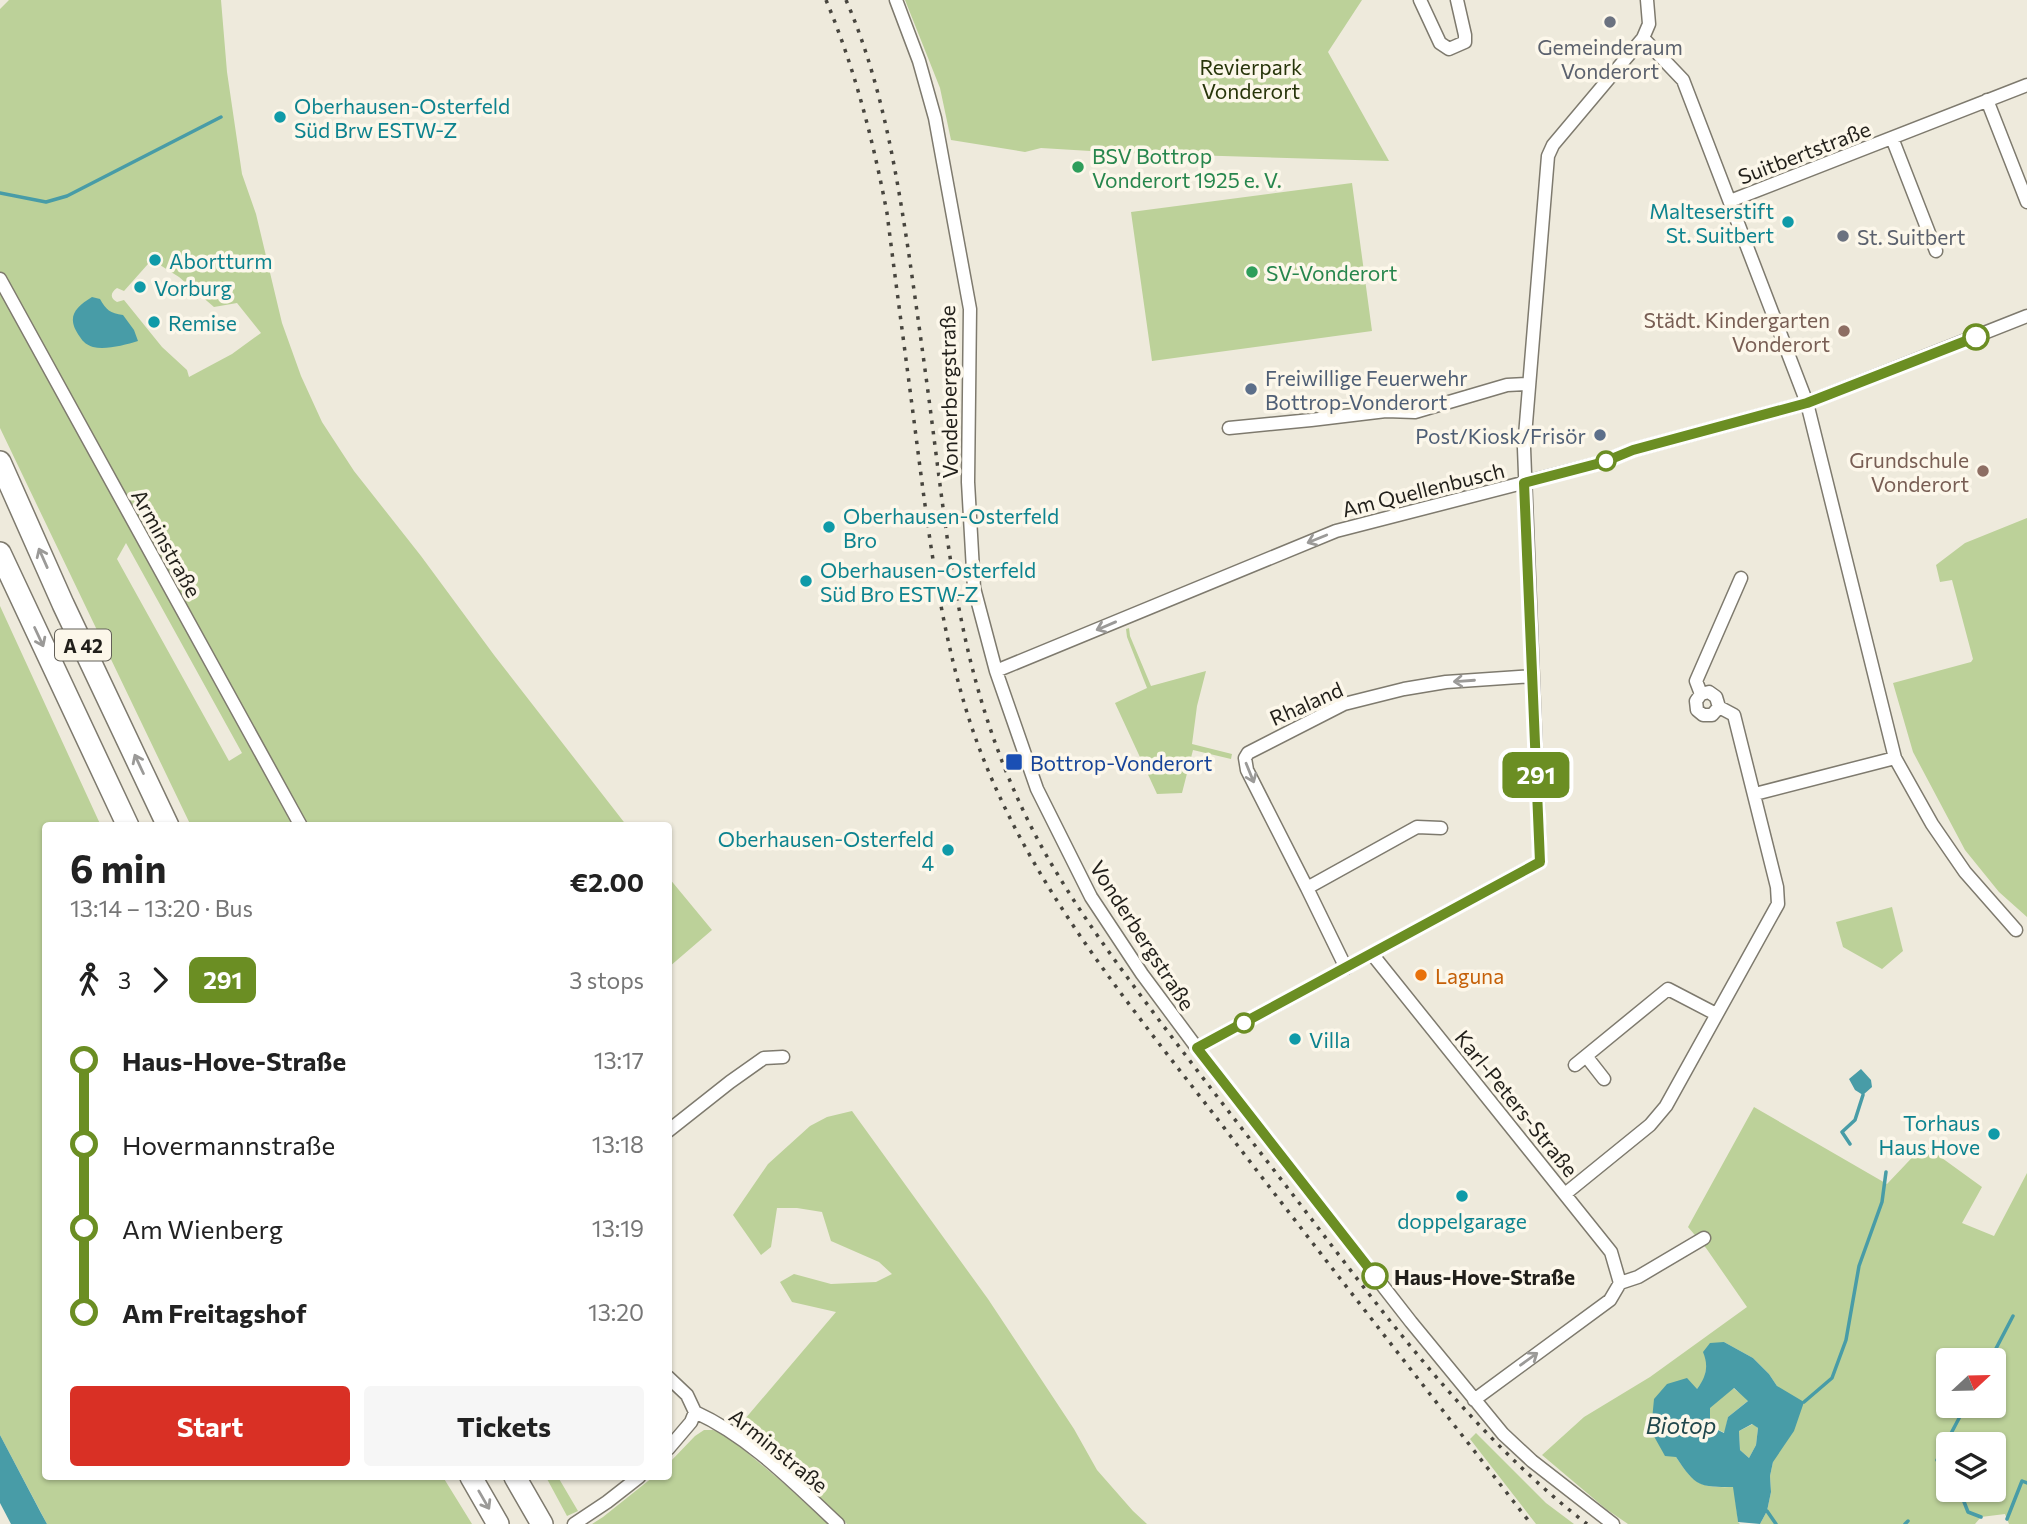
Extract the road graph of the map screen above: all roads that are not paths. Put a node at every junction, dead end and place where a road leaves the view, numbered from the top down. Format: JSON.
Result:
{"nodes":[{"id":1,"x":896,"y":0,"type":"edge"},
{"id":2,"x":1420,"y":0,"type":"edge"},
{"id":3,"x":1457,"y":0,"type":"edge"},
{"id":4,"x":1647,"y":0,"type":"edge"},
{"id":5,"x":1643,"y":38,"type":"junction"},
{"id":6,"x":2027,"y":85,"type":"edge"},
{"id":7,"x":1987,"y":100,"type":"junction"},
{"id":8,"x":1892,"y":138,"type":"junction"},
{"id":9,"x":1730,"y":201,"type":"junction"},
{"id":10,"x":2027,"y":202,"type":"edge"},
{"id":11,"x":1936,"y":251,"type":"dead end"},
{"id":12,"x":0,"y":279,"type":"edge"},
{"id":13,"x":2027,"y":316,"type":"edge"},
{"id":14,"x":1528,"y":384,"type":"junction"},
{"id":15,"x":1807,"y":403,"type":"junction"},
{"id":16,"x":1229,"y":428,"type":"dead end"},
{"id":17,"x":0,"y":462,"type":"edge"},
{"id":18,"x":1524,"y":483,"type":"junction"},
{"id":19,"x":0,"y":553,"type":"edge"},
{"id":20,"x":1741,"y":578,"type":"dead end"},
{"id":21,"x":996,"y":671,"type":"junction"},
{"id":22,"x":1532,"y":676,"type":"junction"},
{"id":23,"x":1701,"y":694,"type":"junction"},
{"id":24,"x":1719,"y":707,"type":"junction"},
{"id":25,"x":1895,"y":758,"type":"junction"},
{"id":26,"x":1755,"y":794,"type":"junction"},
{"id":27,"x":126,"y":822,"type":"edge"},
{"id":28,"x":165,"y":822,"type":"edge"},
{"id":29,"x":299,"y":822,"type":"edge"},
{"id":30,"x":1441,"y":828,"type":"dead end"},
{"id":31,"x":1307,"y":888,"type":"junction"},
{"id":32,"x":2017,"y":929,"type":"dead end"},
{"id":33,"x":1372,"y":954,"type":"junction"},
{"id":34,"x":1346,"y":968,"type":"junction"},
{"id":35,"x":1716,"y":1014,"type":"junction"},
{"id":36,"x":1197,"y":1048,"type":"junction"},
{"id":37,"x":1586,"y":1056,"type":"junction"},
{"id":38,"x":783,"y":1058,"type":"dead end"},
{"id":39,"x":1575,"y":1065,"type":"dead end"},
{"id":40,"x":1604,"y":1079,"type":"dead end"},
{"id":41,"x":672,"y":1128,"type":"edge"},
{"id":42,"x":1565,"y":1194,"type":"junction"},
{"id":43,"x":1704,"y":1238,"type":"dead end"},
{"id":44,"x":1620,"y":1283,"type":"junction"},
{"id":45,"x":672,"y":1381,"type":"edge"},
{"id":46,"x":1474,"y":1400,"type":"junction"},
{"id":47,"x":695,"y":1412,"type":"junction"},
{"id":48,"x":672,"y":1444,"type":"edge"},
{"id":49,"x":473,"y":1480,"type":"edge"},
{"id":50,"x":517,"y":1480,"type":"edge"},
{"id":51,"x":635,"y":1480,"type":"edge"},
{"id":52,"x":498,"y":1524,"type":"edge"},
{"id":53,"x":542,"y":1524,"type":"edge"},
{"id":54,"x":574,"y":1524,"type":"edge"},
{"id":55,"x":838,"y":1524,"type":"edge"},
{"id":56,"x":1613,"y":1524,"type":"edge"}],
"edges":[{"from":1,"to":21,"type":"street","name":"Vonderbergstraße"},
{"from":2,"to":3,"type":"street"},
{"from":4,"to":5,"type":"street"},
{"from":5,"to":9,"type":"street"},
{"from":5,"to":14,"type":"street"},
{"from":6,"to":7,"type":"street","name":"Suitbertstraße"},
{"from":7,"to":8,"type":"street","name":"Suitbertstraße"},
{"from":7,"to":10,"type":"street"},
{"from":8,"to":9,"type":"street","name":"Suitbertstraße"},
{"from":8,"to":11,"type":"street","name":"Suitbertstraße"},
{"from":9,"to":15,"type":"street"},
{"from":12,"to":29,"type":"street","name":"Arminstraße"},
{"from":13,"to":15,"type":"street","name":"Am Quellenbusch"},
{"from":14,"to":16,"type":"street"},
{"from":14,"to":18,"type":"street"},
{"from":15,"to":18,"type":"street","name":"Am Quellenbusch"},
{"from":15,"to":25,"type":"street"},
{"from":28,"to":17,"type":"highway","number":"A 42","one_way":true},
{"from":18,"to":21,"type":"street","name":"Am Quellenbusch","one_way":true},
{"from":18,"to":22,"type":"street"},
{"from":19,"to":27,"type":"highway","number":"A 42","one_way":true},
{"from":20,"to":23,"type":"street"},
{"from":21,"to":36,"type":"street","name":"Vonderbergstraße"},
{"from":22,"to":31,"type":"street","name":"Rhaland","one_way":true},
{"from":22,"to":33,"type":"street"},
{"from":23,"to":24,"type":"street"},
{"from":23,"to":24,"type":"street"},
{"from":24,"to":26,"type":"street"},
{"from":25,"to":26,"type":"street"},
{"from":25,"to":32,"type":"street"},
{"from":26,"to":35,"type":"street"},
{"from":30,"to":31,"type":"street"},
{"from":31,"to":34,"type":"street","name":"Rhaland"},
{"from":33,"to":34,"type":"street"},
{"from":33,"to":42,"type":"street","name":"Karl-Peters-Straße"},
{"from":34,"to":36,"type":"street"},
{"from":35,"to":37,"type":"street"},
{"from":35,"to":42,"type":"street"},
{"from":36,"to":46,"type":"street","name":"Vonderbergstraße"},
{"from":37,"to":39,"type":"street"},
{"from":37,"to":40,"type":"street"},
{"from":38,"to":41,"type":"street"},
{"from":42,"to":44,"type":"street","name":"Karl-Peters-Straße"},
{"from":43,"to":44,"type":"street"},
{"from":46,"to":44,"type":"street","one_way":true},
{"from":45,"to":47,"type":"street","name":"Arminstraße"},
{"from":46,"to":56,"type":"street","name":"Vonderbergstraße"},
{"from":47,"to":48,"type":"street"},
{"from":47,"to":55,"type":"street","name":"Arminstraße"},
{"from":49,"to":52,"type":"highway","one_way":true},
{"from":50,"to":53,"type":"highway"},
{"from":51,"to":54,"type":"street"}]}
